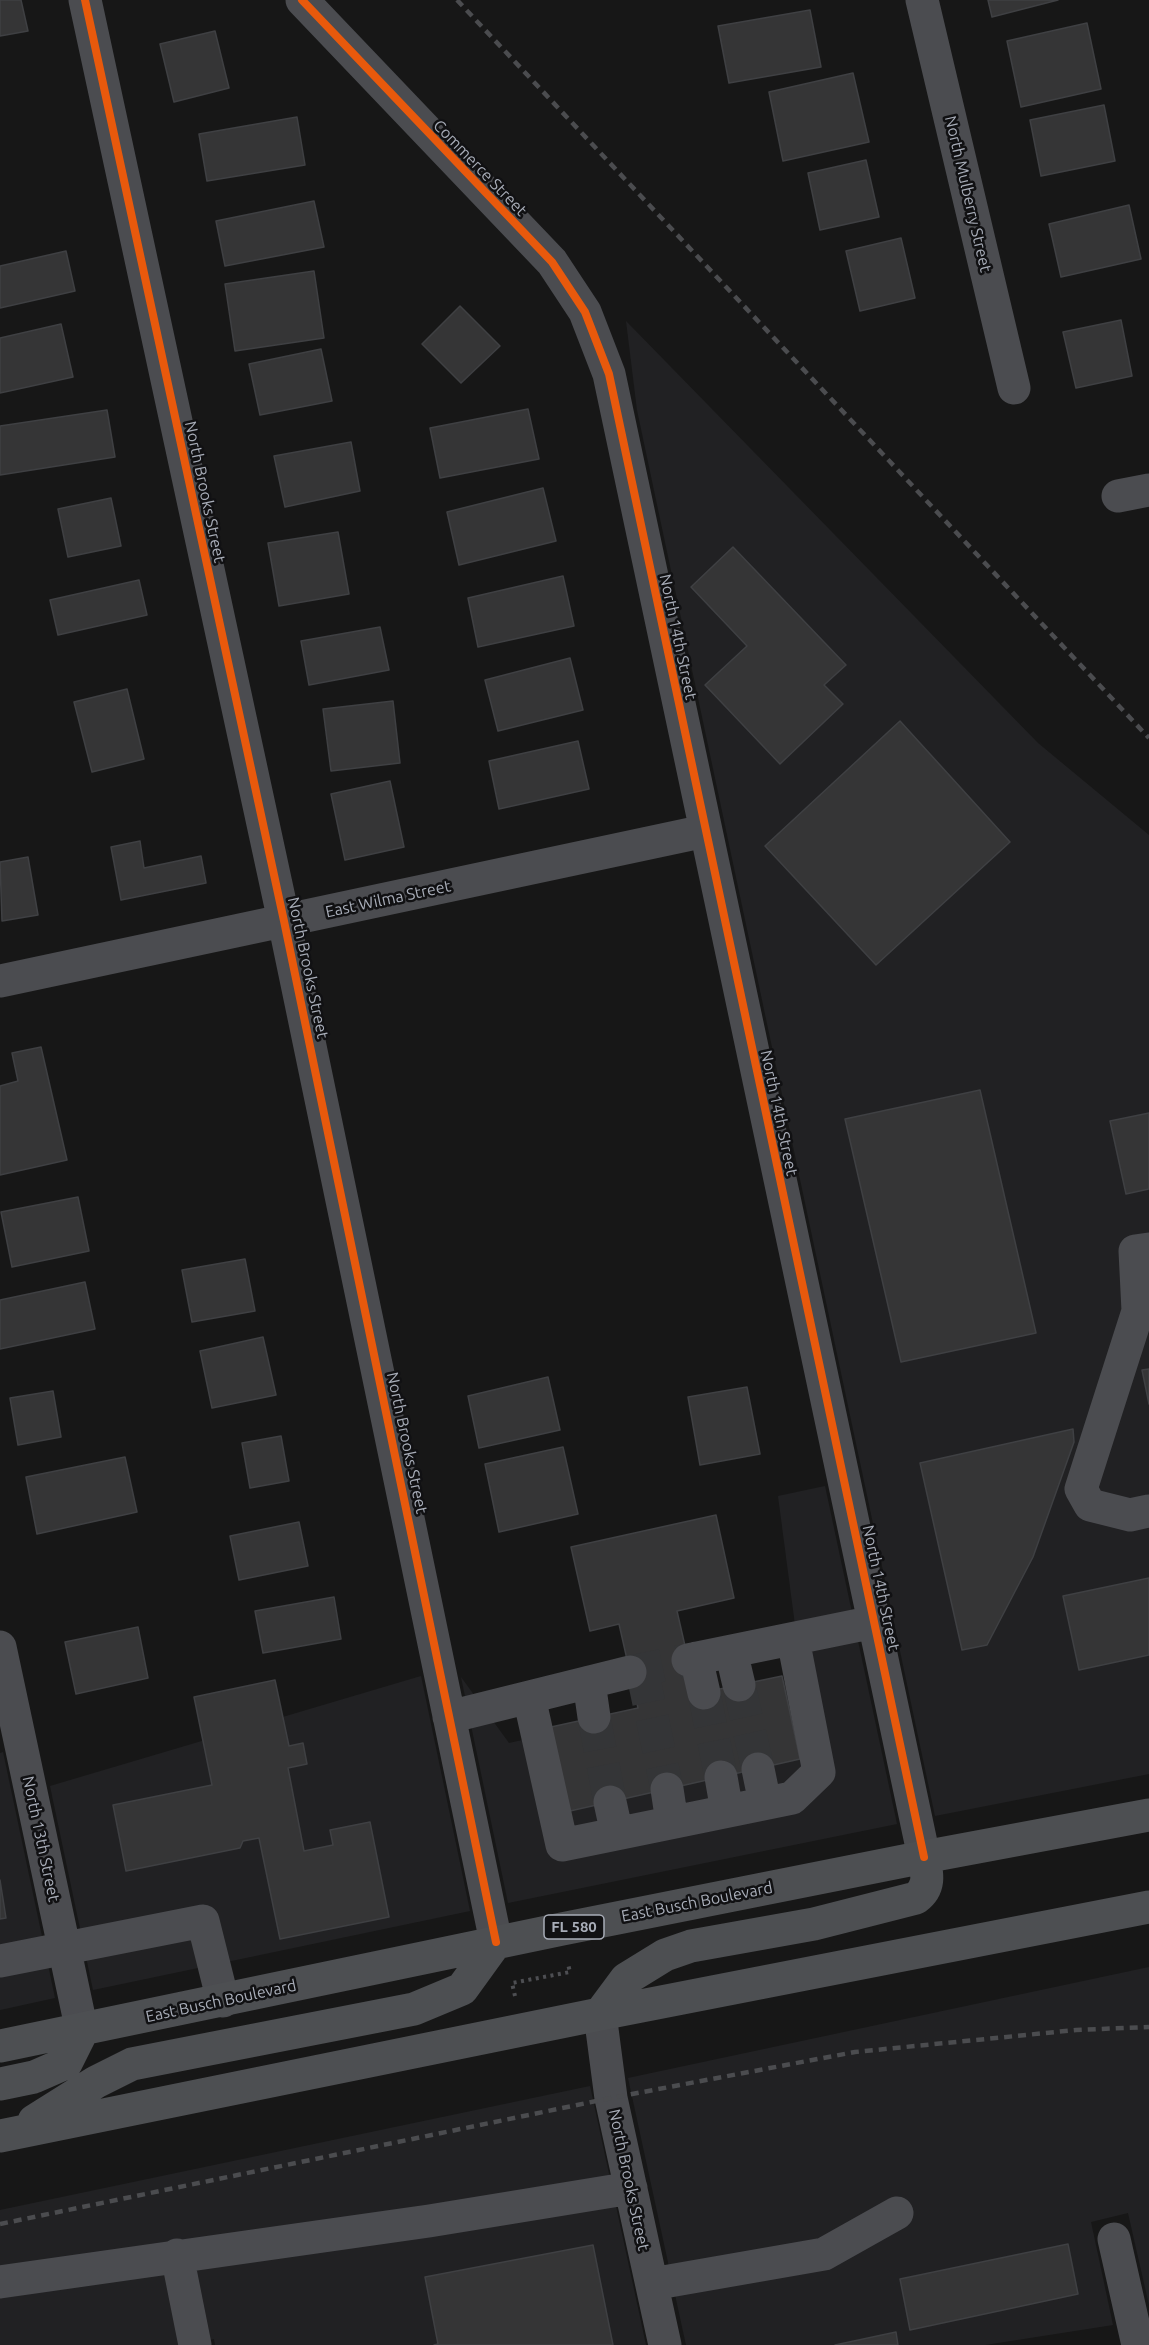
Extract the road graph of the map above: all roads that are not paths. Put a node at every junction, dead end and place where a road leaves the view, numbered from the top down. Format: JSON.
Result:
{"nodes":[{"id":1,"x":85,"y":0,"type":"edge"},
{"id":2,"x":302,"y":0,"type":"edge"},
{"id":3,"x":922,"y":0,"type":"edge"},
{"id":4,"x":609,"y":374,"type":"joint"},
{"id":5,"x":1014,"y":388,"type":"dead end"},
{"id":6,"x":1149,"y":490,"type":"edge"},
{"id":7,"x":1118,"y":496,"type":"dead end"},
{"id":8,"x":705,"y":831,"type":"junction"},
{"id":9,"x":284,"y":921,"type":"junction"},
{"id":10,"x":0,"y":981,"type":"edge"},
{"id":11,"x":1149,"y":1248,"type":"edge"},
{"id":12,"x":1149,"y":1511,"type":"edge"},
{"id":13,"x":874,"y":1622,"type":"junction"},
{"id":14,"x":793,"y":1638,"type":"junction"},
{"id":15,"x":0,"y":1647,"type":"edge"},
{"id":16,"x":731,"y":1651,"type":"junction"},
{"id":17,"x":630,"y":1672,"type":"tunnel mouth"},
{"id":18,"x":589,"y":1683,"type":"junction"},
{"id":19,"x":739,"y":1685,"type":"tunnel mouth"},
{"id":20,"x":704,"y":1693,"type":"tunnel mouth"},
{"id":21,"x":529,"y":1697,"type":"junction"},
{"id":22,"x":449,"y":1717,"type":"junction"},
{"id":23,"x":594,"y":1717,"type":"tunnel mouth"},
{"id":24,"x":758,"y":1769,"type":"tunnel mouth"},
{"id":25,"x":721,"y":1777,"type":"tunnel mouth"},
{"id":26,"x":667,"y":1789,"type":"tunnel mouth"},
{"id":27,"x":610,"y":1802,"type":"tunnel mouth"},
{"id":28,"x":765,"y":1803,"type":"junction"},
{"id":29,"x":727,"y":1811,"type":"junction"},
{"id":30,"x":1149,"y":1815,"type":"edge"},
{"id":31,"x":672,"y":1822,"type":"junction"},
{"id":32,"x":617,"y":1834,"type":"junction"},
{"id":33,"x":924,"y":1857,"type":"junction"},
{"id":34,"x":1149,"y":1907,"type":"edge"},
{"id":35,"x":496,"y":1942,"type":"junction"},
{"id":36,"x":64,"y":1949,"type":"junction"},
{"id":37,"x":0,"y":1961,"type":"edge"},
{"id":38,"x":223,"y":2001,"type":"junction"},
{"id":39,"x":600,"y":2014,"type":"junction"},
{"id":40,"x":82,"y":2031,"type":"junction"},
{"id":41,"x":0,"y":2046,"type":"edge"},
{"id":42,"x":0,"y":2084,"type":"edge"},
{"id":43,"x":9,"y":2134,"type":"edge"},
{"id":44,"x":631,"y":2188,"type":"junction"},
{"id":45,"x":897,"y":2213,"type":"dead end"},
{"id":46,"x":1114,"y":2239,"type":"dead end"},
{"id":47,"x":177,"y":2255,"type":"junction"},
{"id":48,"x":0,"y":2282,"type":"edge"},
{"id":49,"x":652,"y":2284,"type":"junction"},
{"id":50,"x":195,"y":2345,"type":"edge"},
{"id":51,"x":665,"y":2345,"type":"edge"},
{"id":52,"x":1138,"y":2345,"type":"edge"}],
"edges":[{"from":1,"to":9,"type":"street","name":"North Brooks Street"},
{"from":2,"to":4,"type":"street","name":"Commerce Street"},
{"from":3,"to":5,"type":"street","name":"North Mulberry Street"},
{"from":4,"to":8,"type":"street","name":"North 14th Street"},
{"from":6,"to":7,"type":"street"},
{"from":8,"to":9,"type":"street","name":"East Wilma Street"},
{"from":8,"to":13,"type":"street","name":"North 14th Street"},
{"from":9,"to":10,"type":"street","name":"East Wilma Street"},
{"from":9,"to":22,"type":"street","name":"North Brooks Street"},
{"from":11,"to":12,"type":"street"},
{"from":13,"to":14,"type":"street"},
{"from":13,"to":33,"type":"street","name":"North 14th Street"},
{"from":14,"to":16,"type":"street"},
{"from":14,"to":28,"type":"street"},
{"from":15,"to":36,"type":"street","name":"North 13th Street"},
{"from":16,"to":19,"type":"street"},
{"from":16,"to":20,"type":"street"},
{"from":17,"to":18,"type":"street"},
{"from":18,"to":21,"type":"street"},
{"from":18,"to":23,"type":"street"},
{"from":21,"to":22,"type":"street"},
{"from":21,"to":32,"type":"street"},
{"from":22,"to":35,"type":"street","name":"North Brooks Street"},
{"from":24,"to":28,"type":"street"},
{"from":25,"to":29,"type":"street"},
{"from":26,"to":31,"type":"street"},
{"from":27,"to":32,"type":"street"},
{"from":28,"to":29,"type":"street"},
{"from":29,"to":31,"type":"street"},
{"from":30,"to":33,"type":"main road","name":"East Busch Boulevard","number":"FL 580"},
{"from":31,"to":32,"type":"street"},
{"from":33,"to":35,"type":"main road","name":"East Busch Boulevard","number":"FL 580"},
{"from":33,"to":39,"type":"main road"},
{"from":34,"to":39,"type":"main road"},
{"from":35,"to":38,"type":"main road","name":"East Busch Boulevard","number":"FL 580"},
{"from":35,"to":43,"type":"main road"},
{"from":36,"to":37,"type":"street"},
{"from":36,"to":38,"type":"street"},
{"from":36,"to":40,"type":"street","name":"North 13th Street"},
{"from":38,"to":40,"type":"main road","name":"East Busch Boulevard","number":"FL 580"},
{"from":39,"to":43,"type":"main road"},
{"from":39,"to":44,"type":"street","name":"North Brooks Street"},
{"from":40,"to":41,"type":"main road","name":"East Busch Boulevard","number":"FL 580"},
{"from":40,"to":42,"type":"main road"},
{"from":44,"to":47,"type":"street"},
{"from":44,"to":49,"type":"street","name":"North Brooks Street"},
{"from":45,"to":49,"type":"street"},
{"from":46,"to":52,"type":"street"},
{"from":47,"to":48,"type":"street"},
{"from":47,"to":50,"type":"street"},
{"from":49,"to":51,"type":"street","name":"North Brooks Street"}]}
